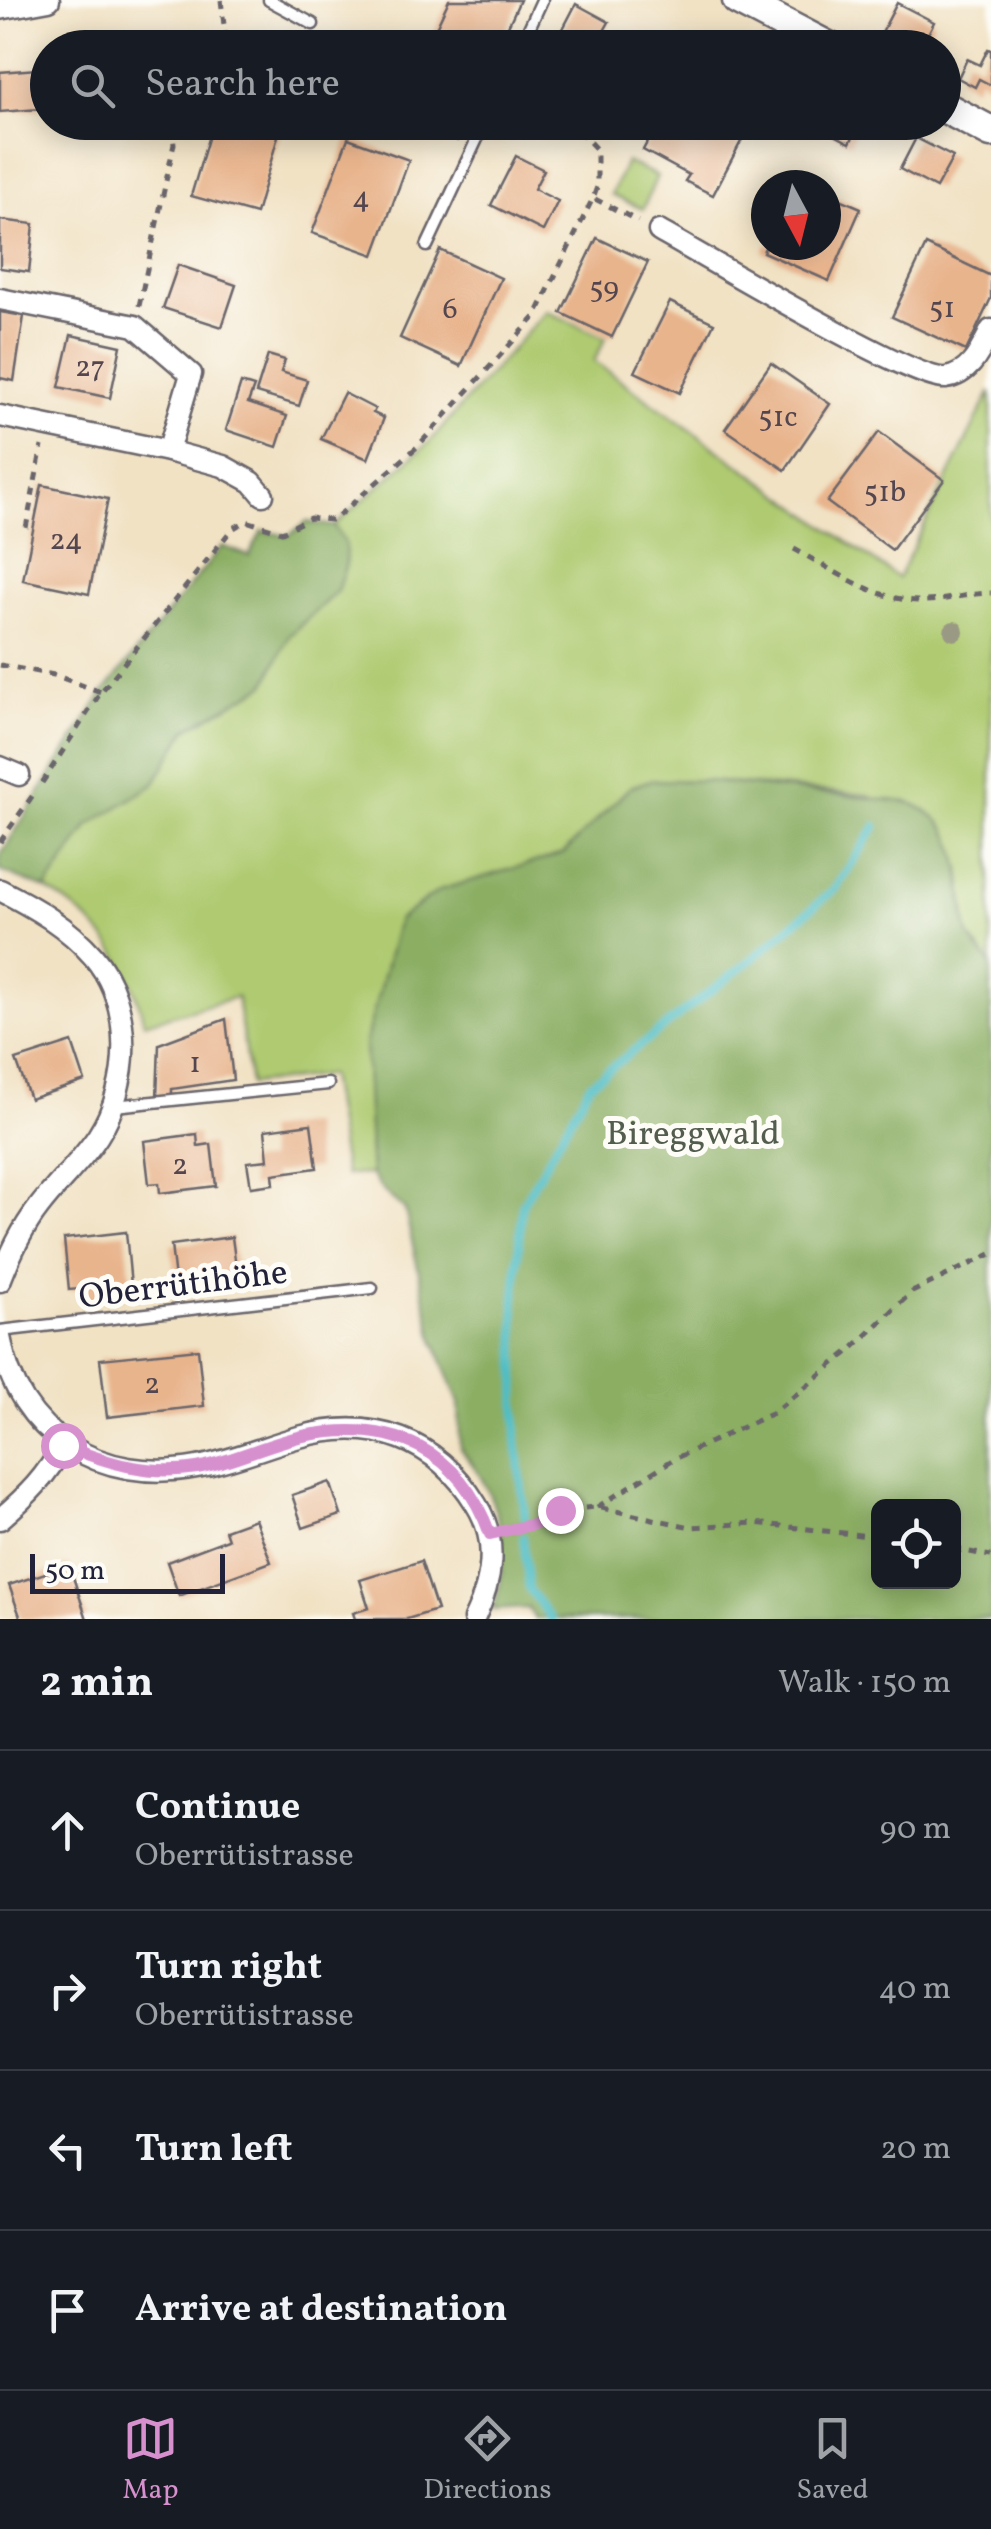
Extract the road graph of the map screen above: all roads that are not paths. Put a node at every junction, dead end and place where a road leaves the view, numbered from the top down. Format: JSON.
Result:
{"nodes":[{"id":1,"x":49,"y":0,"type":"edge"},
{"id":2,"x":269,"y":0,"type":"edge"},
{"id":3,"x":542,"y":0,"type":"edge"},
{"id":4,"x":738,"y":0,"type":"edge"},
{"id":5,"x":0,"y":10,"type":"edge"},
{"id":6,"x":314,"y":24,"type":"dead end"},
{"id":7,"x":528,"y":30,"type":"edge"},
{"id":8,"x":796,"y":30,"type":"edge"},
{"id":9,"x":961,"y":116,"type":"edge"},
{"id":10,"x":991,"y":132,"type":"edge"},
{"id":11,"x":476,"y":140,"type":"edge"},
{"id":12,"x":659,"y":231,"type":"road end"},
{"id":13,"x":427,"y":246,"type":"dead end"},
{"id":14,"x":0,"y":299,"type":"edge"},
{"id":15,"x":991,"y":330,"type":"edge"},
{"id":16,"x":0,"y":416,"type":"edge"},
{"id":17,"x":168,"y":451,"type":"junction"},
{"id":18,"x":263,"y":495,"type":"dead end"},
{"id":19,"x":0,"y":890,"type":"edge"},
{"id":20,"x":328,"y":1084,"type":"dead end"},
{"id":21,"x":112,"y":1106,"type":"junction"},
{"id":22,"x":0,"y":1282,"type":"edge"},
{"id":23,"x":372,"y":1288,"type":"dead end"},
{"id":24,"x":0,"y":1334,"type":"edge"},
{"id":25,"x":63,"y":1445,"type":"junction"},
{"id":26,"x":0,"y":1519,"type":"edge"},
{"id":27,"x":474,"y":1619,"type":"edge"}],
"edges":[{"from":1,"to":5,"type":"street"},
{"from":2,"to":6,"type":"lane"},
{"from":3,"to":7,"type":"lane"},
{"from":4,"to":8,"type":"street"},
{"from":9,"to":10,"type":"street"},
{"from":11,"to":13,"type":"lane"},
{"from":12,"to":15,"type":"street"},
{"from":14,"to":17,"type":"street"},
{"from":16,"to":17,"type":"street"},
{"from":17,"to":18,"type":"street"},
{"from":19,"to":21,"type":"street"},
{"from":20,"to":21,"type":"lane"},
{"from":21,"to":22,"type":"street"},
{"from":23,"to":24,"type":"lane","name":"Oberrütihöhe"},
{"from":24,"to":25,"type":"street"},
{"from":25,"to":26,"type":"street"},
{"from":25,"to":27,"type":"street"}]}
